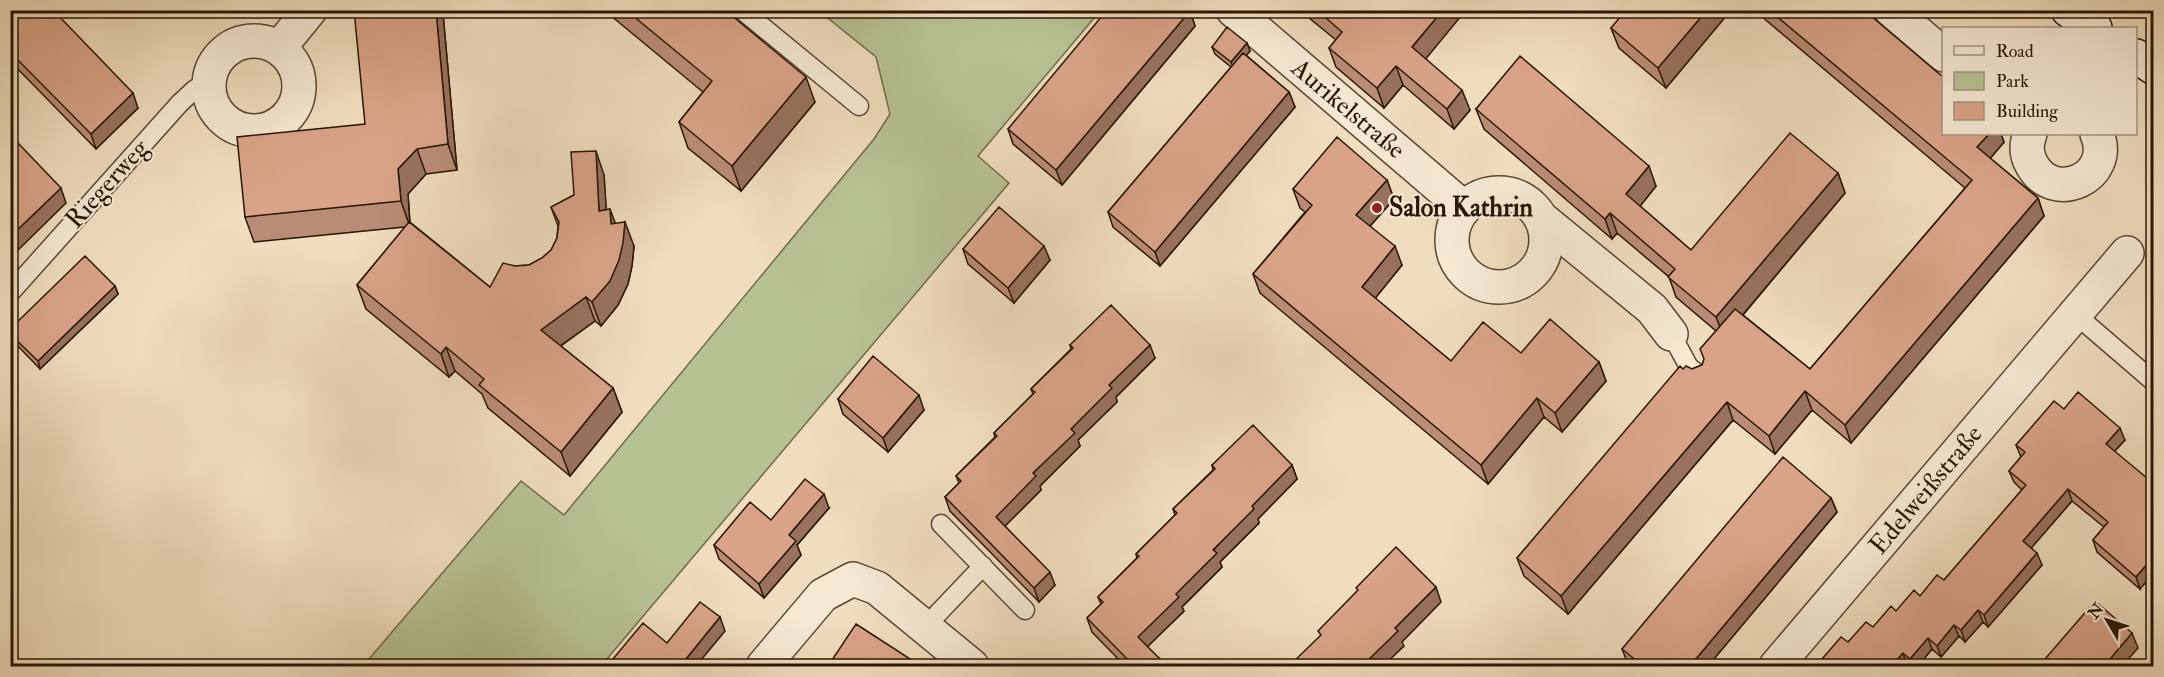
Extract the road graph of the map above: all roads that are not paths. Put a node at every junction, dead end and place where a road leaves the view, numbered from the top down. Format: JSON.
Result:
{"nodes":[{"id":1,"x":310,"y":10,"type":"edge"},
{"id":2,"x":742,"y":10,"type":"edge"},
{"id":3,"x":1233,"y":10,"type":"edge"},
{"id":4,"x":1891,"y":10,"type":"edge"},
{"id":5,"x":2068,"y":10,"type":"edge"},
{"id":6,"x":2094,"y":27,"type":"edge"},
{"id":7,"x":279,"y":48,"type":"junction"},
{"id":8,"x":1942,"y":53,"type":"edge"},
{"id":9,"x":2137,"y":57,"type":"edge"},
{"id":10,"x":2154,"y":68,"type":"edge"},
{"id":11,"x":209,"y":81,"type":"junction"},
{"id":12,"x":859,"y":106,"type":"dead end"},
{"id":13,"x":2030,"y":135,"type":"edge"},
{"id":14,"x":2097,"y":135,"type":"edge"},
{"id":15,"x":1464,"y":208,"type":"junction"},
{"id":16,"x":1541,"y":218,"type":"junction"},
{"id":17,"x":2127,"y":253,"type":"dead end"},
{"id":18,"x":10,"y":293,"type":"edge"},
{"id":19,"x":2075,"y":314,"type":"junction"},
{"id":20,"x":1671,"y":334,"type":"joint"},
{"id":21,"x":1700,"y":376,"type":"edge"},
{"id":22,"x":2154,"y":382,"type":"edge"},
{"id":23,"x":941,"y":524,"type":"dead end"},
{"id":24,"x":983,"y":566,"type":"junction"},
{"id":25,"x":1025,"y":610,"type":"dead end"},
{"id":26,"x":925,"y":627,"type":"junction"},
{"id":27,"x":763,"y":666,"type":"edge"},
{"id":28,"x":972,"y":666,"type":"edge"},
{"id":29,"x":1776,"y":666,"type":"edge"}],
"edges":[{"from":1,"to":7,"type":"street"},
{"from":2,"to":12,"type":"lane"},
{"from":3,"to":15,"type":"street","name":"Aurikelstraße"},
{"from":4,"to":8,"type":"street"},
{"from":5,"to":6,"type":"street"},
{"from":7,"to":11,"type":"street","name":"Riegerweg"},
{"from":7,"to":11,"type":"street"},
{"from":9,"to":10,"type":"street"},
{"from":11,"to":18,"type":"lane","name":"Riegerweg"},
{"from":13,"to":14,"type":"street"},
{"from":15,"to":16,"type":"street"},
{"from":15,"to":16,"type":"street"},
{"from":16,"to":20,"type":"street"},
{"from":17,"to":19,"type":"street","name":"Edelweißstraße"},
{"from":19,"to":22,"type":"lane"},
{"from":19,"to":29,"type":"street","name":"Edelweißstraße"},
{"from":20,"to":21,"type":"lane"},
{"from":23,"to":24,"type":"lane"},
{"from":24,"to":25,"type":"lane"},
{"from":24,"to":26,"type":"lane"},
{"from":26,"to":27,"type":"street"},
{"from":26,"to":28,"type":"street"}]}
